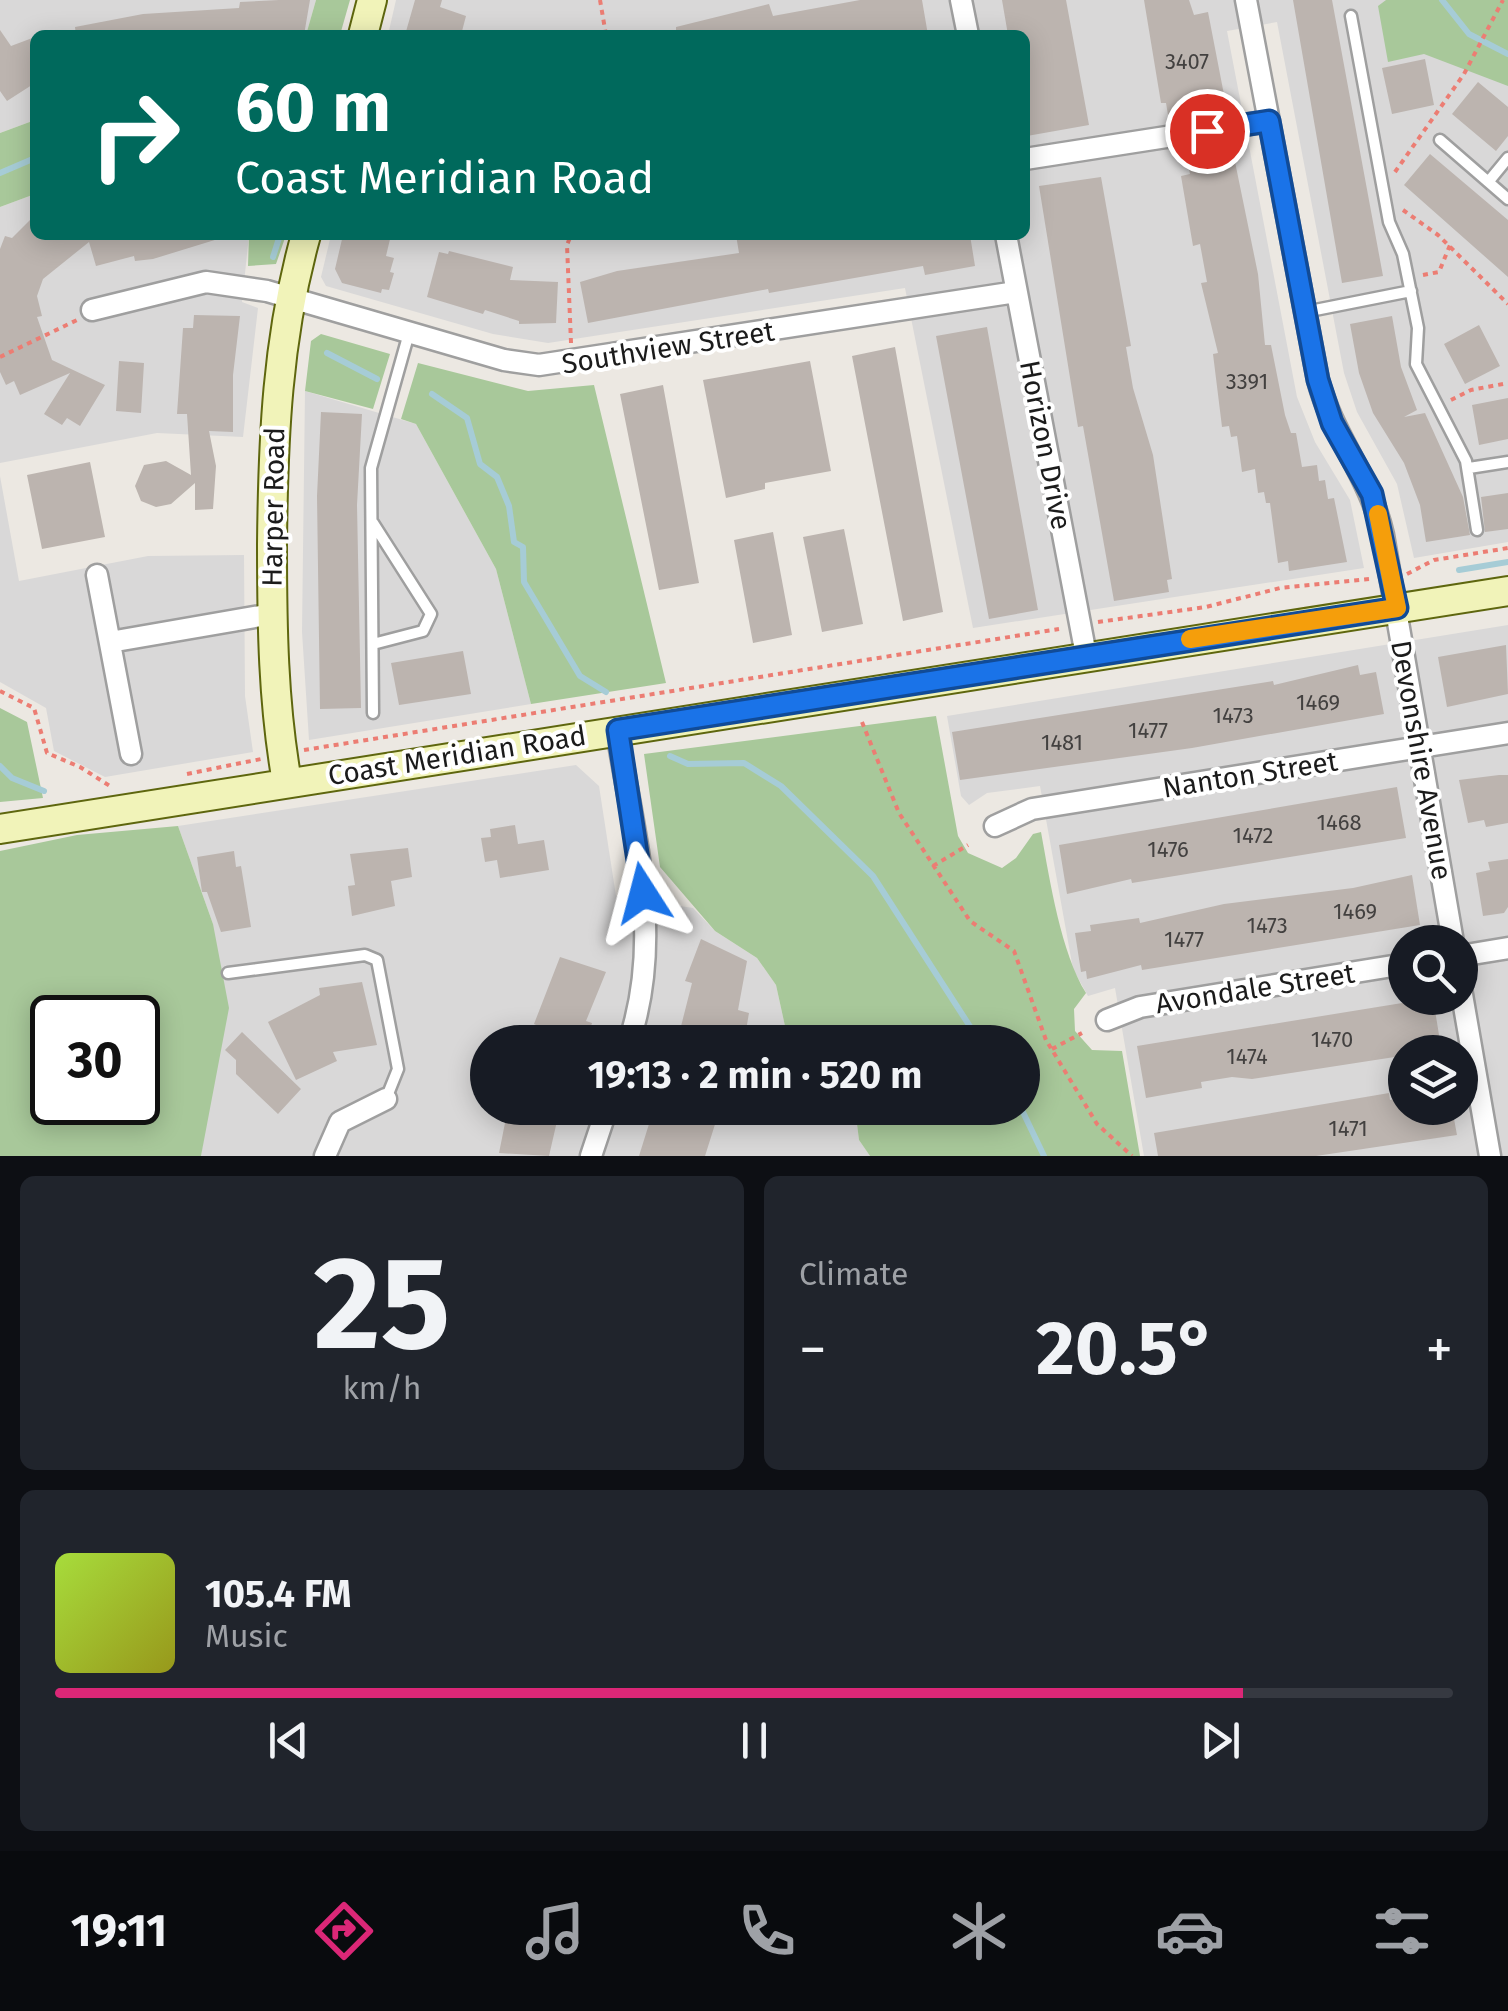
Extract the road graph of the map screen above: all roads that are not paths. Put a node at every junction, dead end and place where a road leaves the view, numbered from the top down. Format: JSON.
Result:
{"nodes":[{"id":1,"x":372,"y":0,"type":"edge"},
{"id":2,"x":962,"y":0,"type":"edge"},
{"id":3,"x":1246,"y":0,"type":"edge"},
{"id":4,"x":1351,"y":16,"type":"dead end"},
{"id":5,"x":363,"y":30,"type":"edge"},
{"id":6,"x":967,"y":30,"type":"edge"},
{"id":7,"x":1269,"y":121,"type":"junction"},
{"id":8,"x":1440,"y":140,"type":"dead end"},
{"id":9,"x":1508,"y":158,"type":"edge"},
{"id":10,"x":1030,"y":159,"type":"edge"},
{"id":11,"x":1488,"y":180,"type":"junction"},
{"id":12,"x":1508,"y":198,"type":"edge"},
{"id":13,"x":305,"y":240,"type":"edge"},
{"id":14,"x":1007,"y":240,"type":"edge"},
{"id":15,"x":1411,"y":291,"type":"junction"},
{"id":16,"x":1016,"y":292,"type":"junction"},
{"id":17,"x":289,"y":298,"type":"junction"},
{"id":18,"x":92,"y":310,"type":"road end"},
{"id":19,"x":1305,"y":312,"type":"junction"},
{"id":20,"x":409,"y":332,"type":"junction"},
{"id":21,"x":1508,"y":462,"type":"edge"},
{"id":22,"x":1469,"y":468,"type":"junction"},
{"id":23,"x":372,"y":522,"type":"junction"},
{"id":24,"x":1477,"y":530,"type":"dead end"},
{"id":25,"x":97,"y":574,"type":"dead end"},
{"id":26,"x":1508,"y":591,"type":"edge"},
{"id":27,"x":1397,"y":608,"type":"junction"},
{"id":28,"x":272,"y":614,"type":"junction"},
{"id":29,"x":110,"y":642,"type":"junction"},
{"id":30,"x":373,"y":644,"type":"junction"},
{"id":31,"x":1086,"y":655,"type":"junction"},
{"id":32,"x":374,"y":713,"type":"dead end"},
{"id":33,"x":618,"y":730,"type":"junction"},
{"id":34,"x":1508,"y":733,"type":"edge"},
{"id":35,"x":1420,"y":747,"type":"junction"},
{"id":36,"x":131,"y":754,"type":"dead end"},
{"id":37,"x":286,"y":782,"type":"junction"},
{"id":38,"x":994,"y":826,"type":"dead end"},
{"id":39,"x":0,"y":829,"type":"edge"},
{"id":40,"x":1450,"y":925,"type":"edge"},
{"id":41,"x":1508,"y":948,"type":"edge"},
{"id":42,"x":1478,"y":953,"type":"edge"},
{"id":43,"x":1388,"y":967,"type":"edge"},
{"id":44,"x":228,"y":973,"type":"dead end"},
{"id":45,"x":1465,"y":1015,"type":"edge"},
{"id":46,"x":1107,"y":1020,"type":"dead end"},
{"id":47,"x":635,"y":1025,"type":"edge"},
{"id":48,"x":386,"y":1099,"type":"joint"},
{"id":49,"x":601,"y":1125,"type":"edge"},
{"id":50,"x":326,"y":1156,"type":"edge"},
{"id":51,"x":591,"y":1156,"type":"edge"},
{"id":52,"x":1490,"y":1156,"type":"edge"}],
"edges":[{"from":1,"to":5,"type":"main road"},
{"from":2,"to":6,"type":"street"},
{"from":3,"to":7,"type":"street","name":"Devonshire Avenue"},
{"from":4,"to":15,"type":"lane"},
{"from":7,"to":10,"type":"street"},
{"from":7,"to":19,"type":"street","name":"Devonshire Avenue"},
{"from":8,"to":11,"type":"lane"},
{"from":9,"to":11,"type":"lane"},
{"from":11,"to":12,"type":"lane"},
{"from":13,"to":17,"type":"main road","name":"Harper Road"},
{"from":14,"to":16,"type":"street","name":"Horizon Drive"},
{"from":15,"to":19,"type":"lane"},
{"from":15,"to":22,"type":"lane"},
{"from":16,"to":20,"type":"street","name":"Southview Street"},
{"from":16,"to":31,"type":"street","name":"Horizon Drive"},
{"from":17,"to":18,"type":"street","name":"Southview Street"},
{"from":17,"to":20,"type":"street","name":"Southview Street"},
{"from":17,"to":28,"type":"main road","name":"Harper Road"},
{"from":19,"to":27,"type":"street","name":"Devonshire Avenue"},
{"from":20,"to":23,"type":"lane"},
{"from":21,"to":22,"type":"lane"},
{"from":22,"to":24,"type":"lane"},
{"from":23,"to":30,"type":"lane"},
{"from":23,"to":30,"type":"lane"},
{"from":25,"to":29,"type":"street"},
{"from":26,"to":27,"type":"main road","name":"Coast Meridian Road"},
{"from":27,"to":31,"type":"main road","name":"Coast Meridian Road"},
{"from":27,"to":35,"type":"street","name":"Devonshire Avenue"},
{"from":28,"to":29,"type":"street"},
{"from":28,"to":37,"type":"main road","name":"Harper Road"},
{"from":29,"to":36,"type":"street"},
{"from":30,"to":32,"type":"lane"},
{"from":31,"to":33,"type":"main road","name":"Coast Meridian Road"},
{"from":33,"to":37,"type":"main road","name":"Coast Meridian Road"},
{"from":33,"to":47,"type":"street"},
{"from":34,"to":35,"type":"street","name":"Nanton Street"},
{"from":35,"to":38,"type":"street","name":"Nanton Street"},
{"from":35,"to":40,"type":"street","name":"Devonshire Avenue"},
{"from":37,"to":39,"type":"main road","name":"Coast Meridian Road"},
{"from":41,"to":42,"type":"street"},
{"from":43,"to":46,"type":"street","name":"Avondale Street"},
{"from":44,"to":48,"type":"lane"},
{"from":45,"to":52,"type":"street"},
{"from":48,"to":50,"type":"street"},
{"from":49,"to":51,"type":"street"}]}
